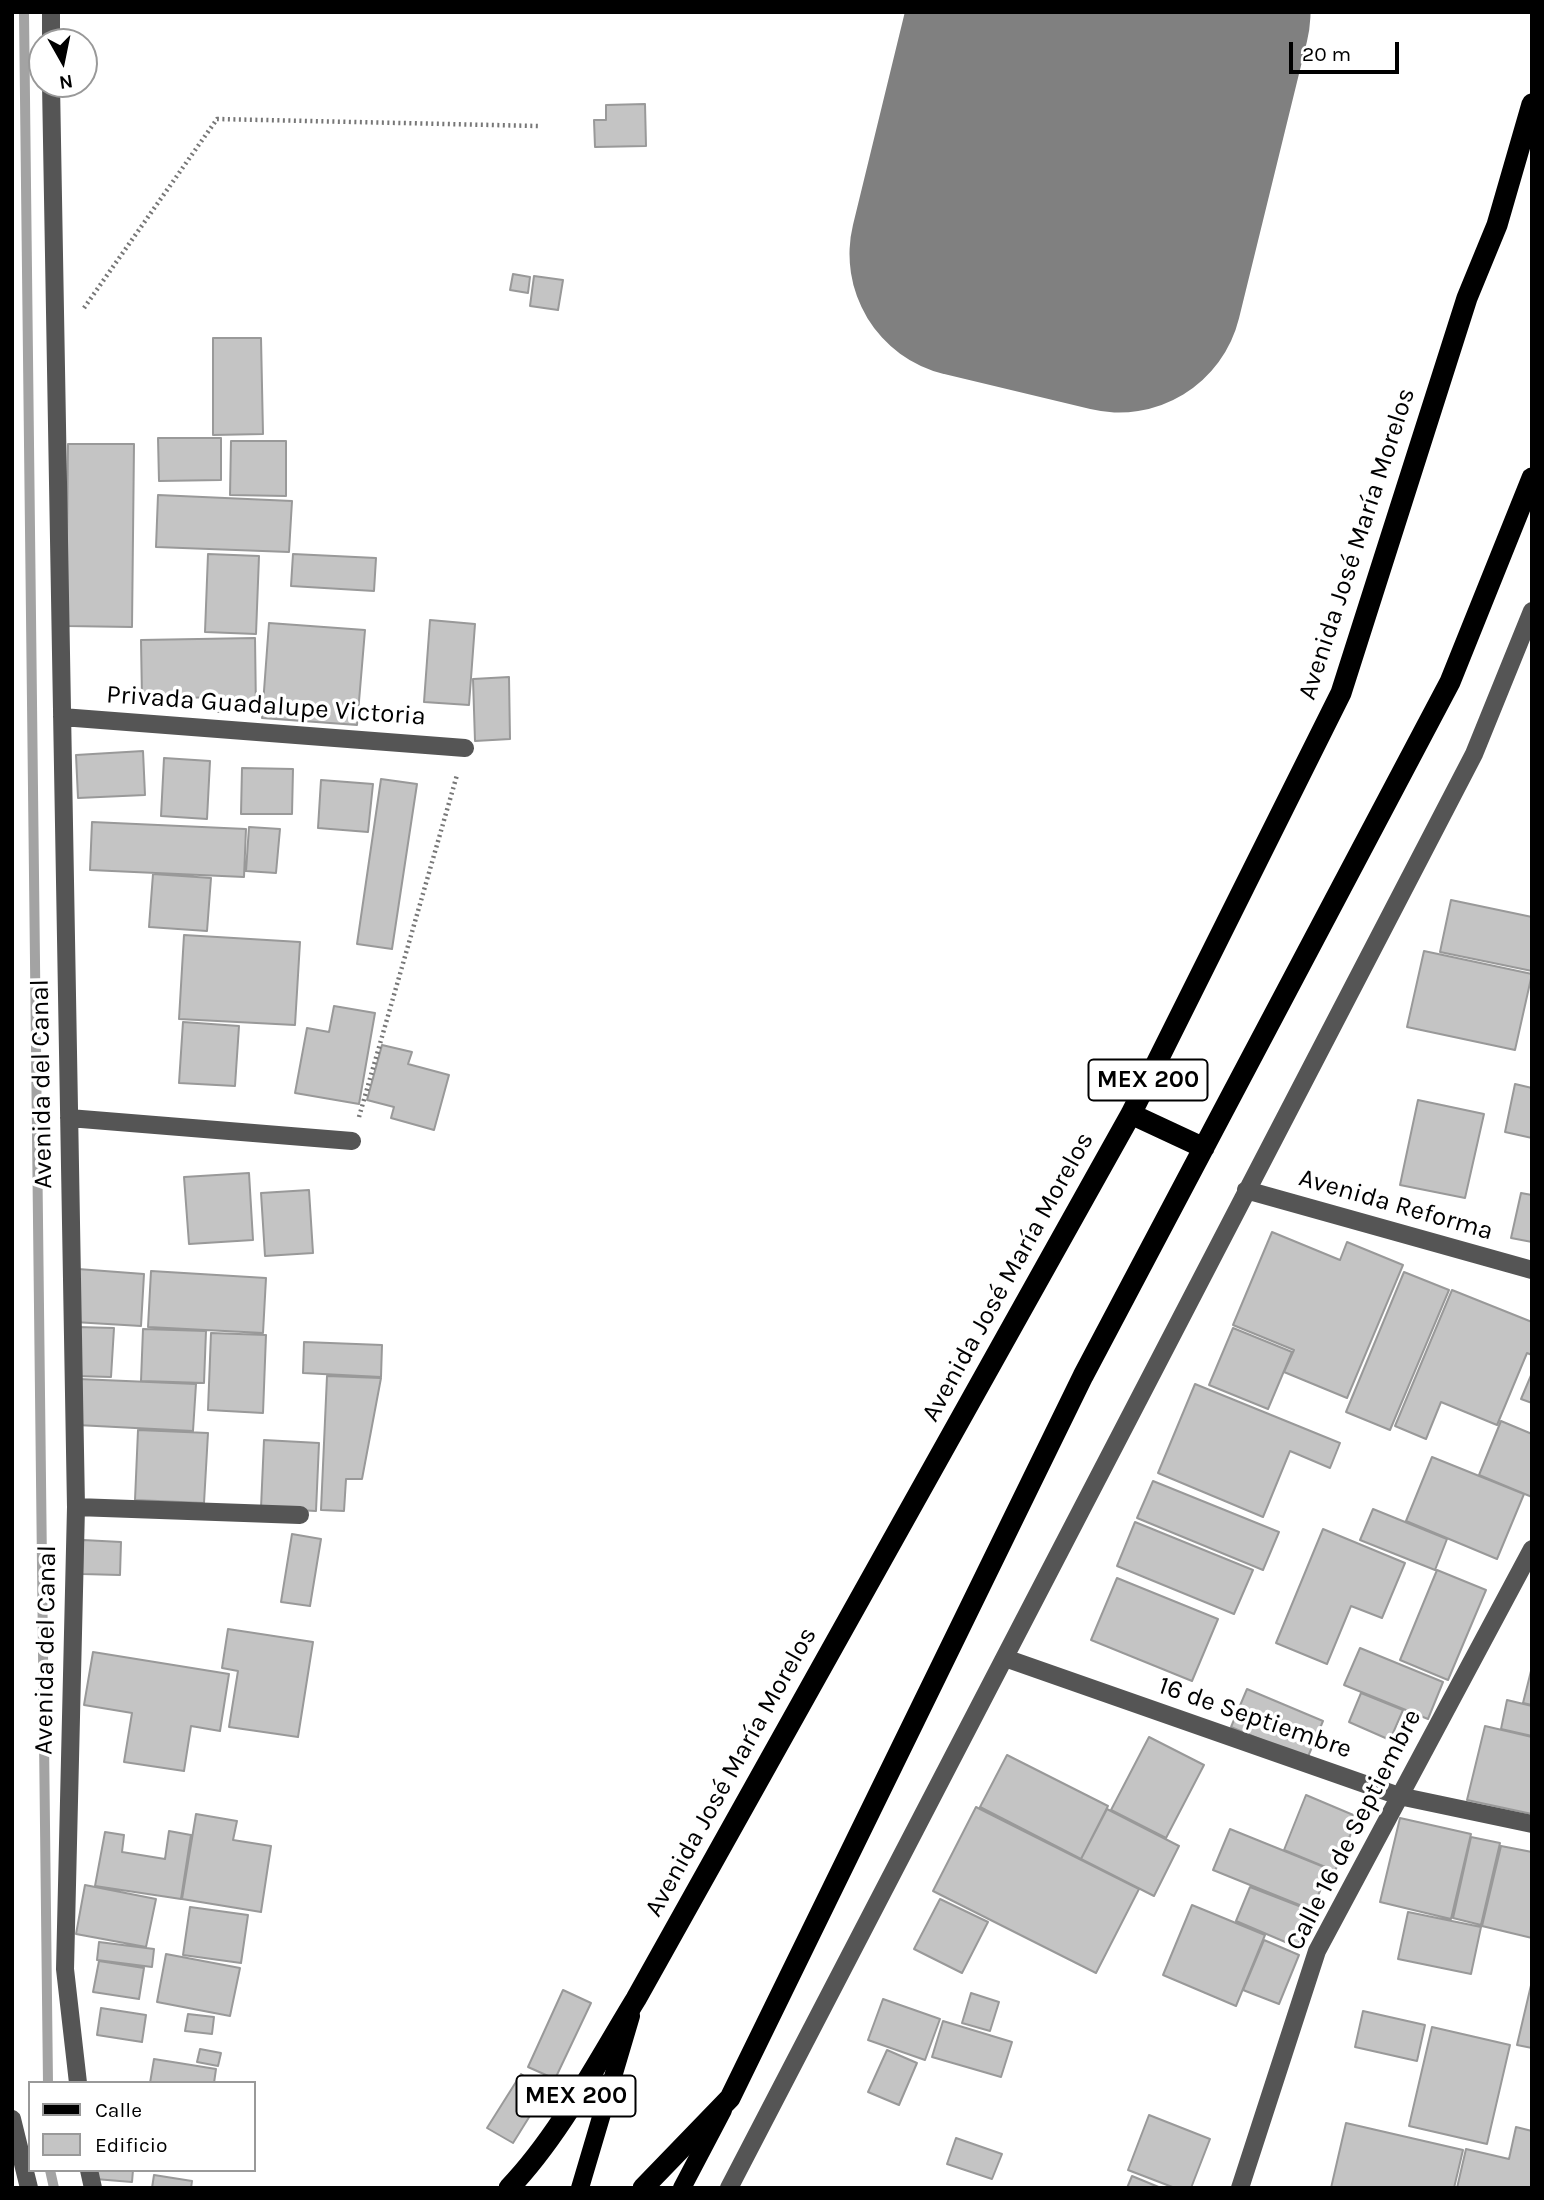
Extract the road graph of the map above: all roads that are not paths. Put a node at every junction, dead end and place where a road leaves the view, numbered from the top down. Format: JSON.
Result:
{"nodes":[{"id":1,"x":51,"y":98,"type":"edge"},
{"id":2,"x":1532,"y":104,"type":"edge"},
{"id":3,"x":1532,"y":478,"type":"edge"},
{"id":4,"x":1532,"y":611,"type":"edge"},
{"id":5,"x":62,"y":718,"type":"junction"},
{"id":6,"x":465,"y":748,"type":"road end"},
{"id":7,"x":1131,"y":1114,"type":"junction"},
{"id":8,"x":69,"y":1118,"type":"junction"},
{"id":9,"x":352,"y":1141,"type":"road end"},
{"id":10,"x":1204,"y":1148,"type":"junction"},
{"id":11,"x":1246,"y":1190,"type":"junction"},
{"id":12,"x":1532,"y":1270,"type":"edge"},
{"id":13,"x":76,"y":1507,"type":"junction"},
{"id":14,"x":300,"y":1515,"type":"dead end"},
{"id":15,"x":1532,"y":1549,"type":"edge"},
{"id":16,"x":1005,"y":1658,"type":"junction"},
{"id":17,"x":1399,"y":1797,"type":"junction"},
{"id":18,"x":1532,"y":1824,"type":"edge"},
{"id":19,"x":636,"y":1999,"type":"junction"},
{"id":20,"x":78,"y":2081,"type":"edge"},
{"id":21,"x":730,"y":2098,"type":"junction"},
{"id":22,"x":12,"y":2119,"type":"edge"},
{"id":23,"x":29,"y":2188,"type":"edge"},
{"id":24,"x":509,"y":2188,"type":"edge"},
{"id":25,"x":580,"y":2188,"type":"edge"},
{"id":26,"x":643,"y":2188,"type":"edge"},
{"id":27,"x":682,"y":2188,"type":"edge"},
{"id":28,"x":729,"y":2188,"type":"edge"},
{"id":29,"x":1240,"y":2188,"type":"edge"}],
"edges":[{"from":1,"to":5,"type":"street","name":"Avenida del Canal"},
{"from":2,"to":7,"type":"highway","name":"Avenida José María Morelos","number":"MEX 200"},
{"from":3,"to":10,"type":"highway","number":"MEX 200"},
{"from":4,"to":11,"type":"street"},
{"from":5,"to":6,"type":"street","name":"Privada Guadalupe Victoria"},
{"from":5,"to":8,"type":"street","name":"Avenida del Canal"},
{"from":7,"to":10,"type":"highway"},
{"from":7,"to":19,"type":"highway","name":"Avenida José María Morelos","number":"MEX 200"},
{"from":8,"to":9,"type":"street"},
{"from":8,"to":13,"type":"street","name":"Avenida del Canal"},
{"from":10,"to":21,"type":"highway","number":"MEX 200"},
{"from":11,"to":12,"type":"street","name":"Avenida Reforma"},
{"from":11,"to":16,"type":"street"},
{"from":13,"to":14,"type":"street"},
{"from":13,"to":20,"type":"street","name":"Avenida del Canal"},
{"from":15,"to":17,"type":"street","name":"Calle 16 de Septiembre"},
{"from":16,"to":17,"type":"street","name":"16 de Septiembre"},
{"from":16,"to":28,"type":"street"},
{"from":17,"to":18,"type":"street","name":"16 de Septiembre"},
{"from":17,"to":29,"type":"street","name":"Calle 16 de Septiembre"},
{"from":19,"to":24,"type":"highway","name":"Avenida José María Morelos","number":"MEX 200"},
{"from":19,"to":25,"type":"main road"},
{"from":21,"to":26,"type":"highway","number":"MEX 200"},
{"from":21,"to":27,"type":"main road"},
{"from":22,"to":23,"type":"street"}]}
